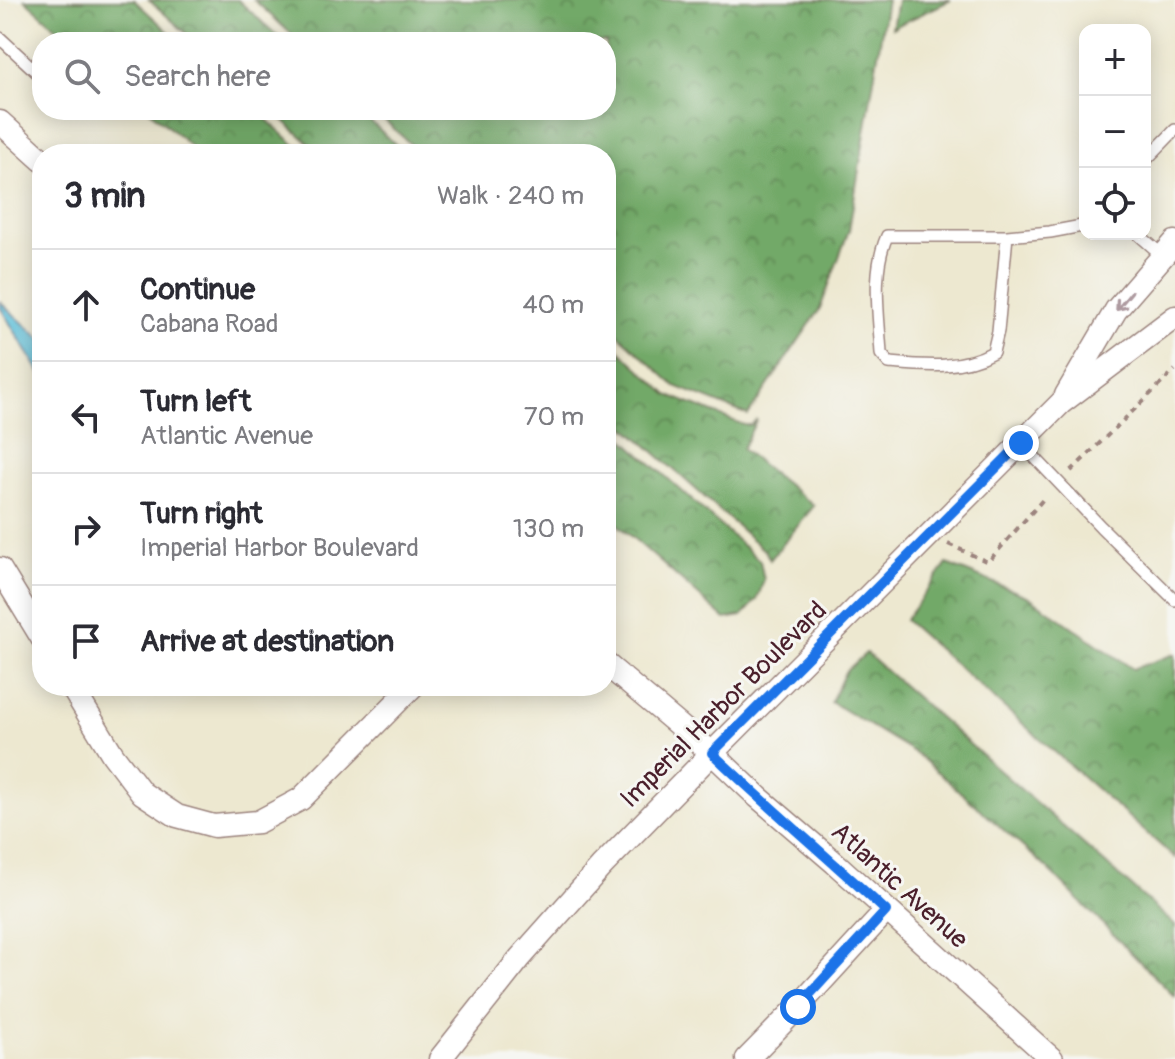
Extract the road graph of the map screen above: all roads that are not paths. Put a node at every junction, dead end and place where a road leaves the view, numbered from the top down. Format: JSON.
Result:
{"nodes":[{"id":1,"x":0,"y":38,"type":"edge"},
{"id":2,"x":32,"y":68,"type":"edge"},
{"id":3,"x":0,"y":122,"type":"edge"},
{"id":4,"x":1175,"y":130,"type":"edge"},
{"id":5,"x":32,"y":151,"type":"edge"},
{"id":6,"x":1151,"y":155,"type":"edge"},
{"id":7,"x":1079,"y":227,"type":"edge"},
{"id":8,"x":1007,"y":236,"type":"junction"},
{"id":9,"x":1150,"y":240,"type":"edge"},
{"id":10,"x":1169,"y":249,"type":"edge"},
{"id":11,"x":1175,"y":317,"type":"edge"},
{"id":12,"x":1061,"y":403,"type":"junction"},
{"id":13,"x":1021,"y":443,"type":"junction"},
{"id":14,"x":0,"y":569,"type":"edge"},
{"id":15,"x":1175,"y":600,"type":"edge"},
{"id":16,"x":32,"y":622,"type":"edge"},
{"id":17,"x":616,"y":672,"type":"edge"},
{"id":18,"x":77,"y":696,"type":"edge"},
{"id":19,"x":403,"y":696,"type":"edge"},
{"id":20,"x":712,"y":753,"type":"junction"},
{"id":21,"x":886,"y":911,"type":"junction"},
{"id":22,"x":1046,"y":1057,"type":"edge"},
{"id":23,"x":440,"y":1059,"type":"edge"},
{"id":24,"x":747,"y":1059,"type":"edge"}],
"edges":[{"from":1,"to":2,"type":"lane"},
{"from":3,"to":5,"type":"street"},
{"from":4,"to":6,"type":"lane"},
{"from":7,"to":8,"type":"lane"},
{"from":8,"to":8,"type":"lane"},
{"from":9,"to":10,"type":"lane"},
{"from":10,"to":12,"type":"street","name":"Imperial Harbor Boulevard","one_way":true},
{"from":11,"to":12,"type":"street","name":"Imperial Harbor Boulevard"},
{"from":12,"to":13,"type":"street","name":"Imperial Harbor Boulevard"},
{"from":13,"to":15,"type":"lane"},
{"from":13,"to":20,"type":"street","name":"Imperial Harbor Boulevard"},
{"from":14,"to":16,"type":"street"},
{"from":17,"to":20,"type":"street","name":"Atlantic Avenue"},
{"from":18,"to":19,"type":"street"},
{"from":20,"to":21,"type":"street","name":"Atlantic Avenue"},
{"from":20,"to":23,"type":"street","name":"Imperial Harbor Boulevard"},
{"from":21,"to":22,"type":"street","name":"Atlantic Avenue"},
{"from":21,"to":24,"type":"street"}]}
